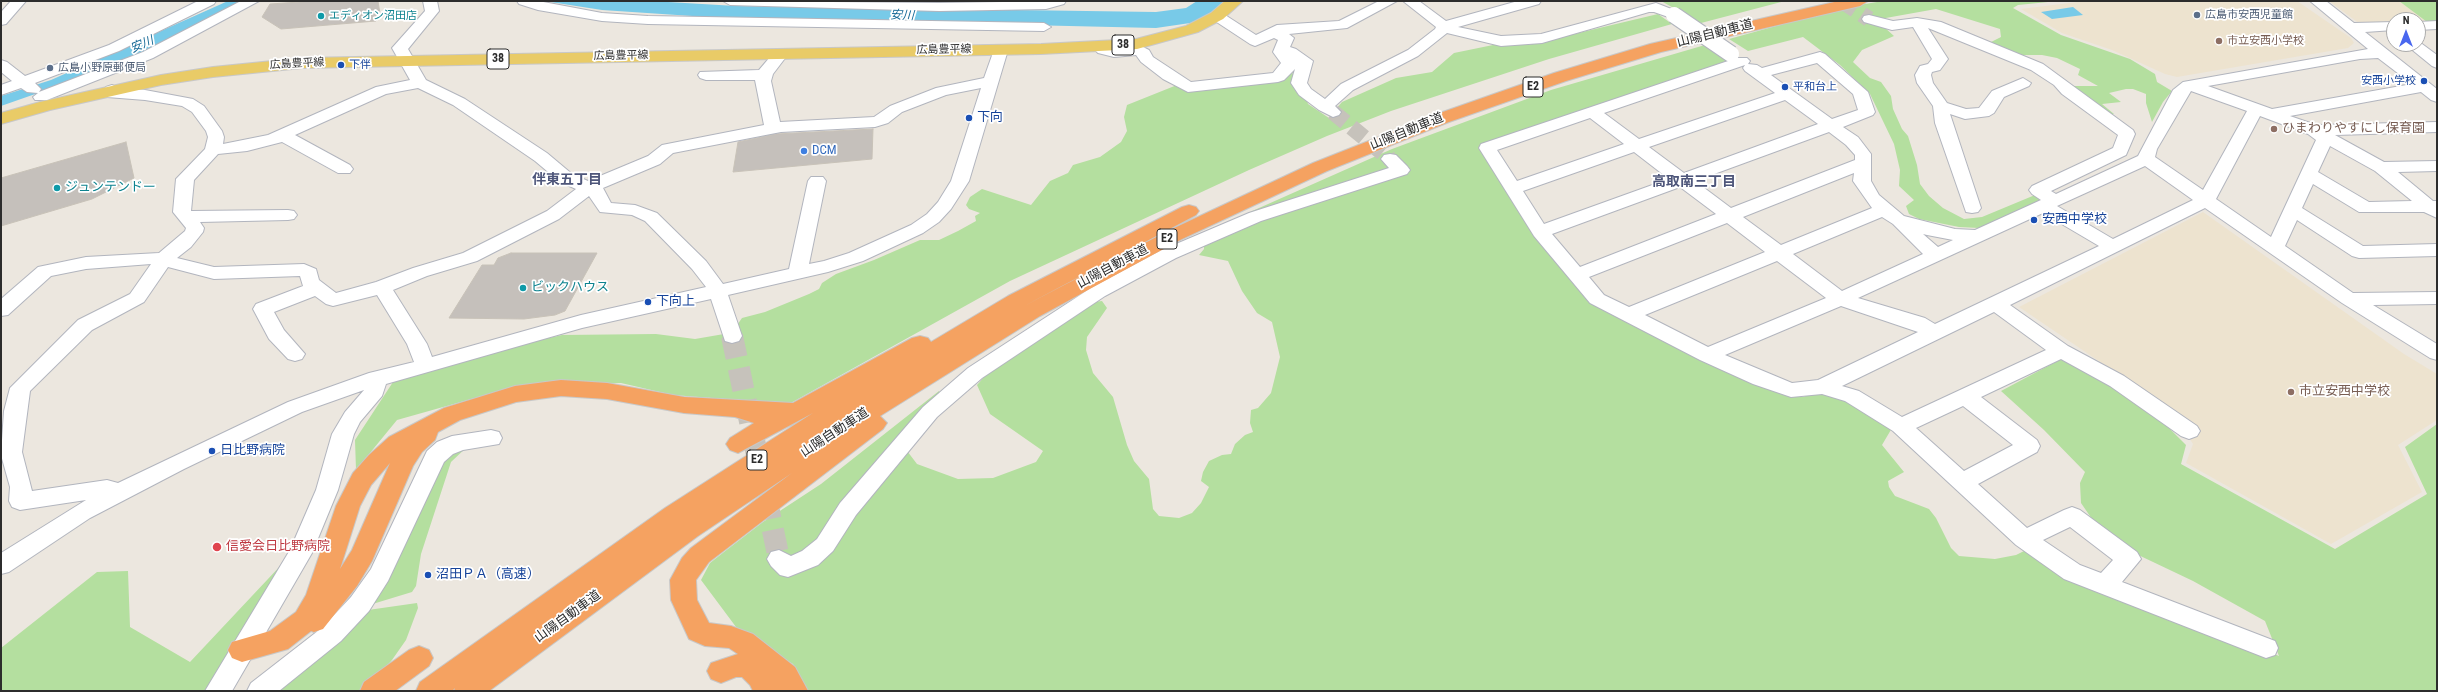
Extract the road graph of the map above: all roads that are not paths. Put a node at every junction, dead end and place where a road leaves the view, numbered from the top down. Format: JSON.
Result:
{"nodes":[{"id":1,"x":209,"y":1,"type":"edge"},
{"id":2,"x":252,"y":1,"type":"edge"},
{"id":3,"x":430,"y":1,"type":"edge"},
{"id":4,"x":524,"y":1,"type":"edge"},
{"id":5,"x":730,"y":1,"type":"edge"},
{"id":6,"x":1235,"y":1,"type":"edge"},
{"id":7,"x":1390,"y":1,"type":"edge"},
{"id":8,"x":1411,"y":1,"type":"edge"},
{"id":9,"x":1482,"y":1,"type":"edge"},
{"id":10,"x":1534,"y":1,"type":"edge"},
{"id":11,"x":1806,"y":1,"type":"edge"},
{"id":12,"x":1860,"y":1,"type":"edge"},
{"id":13,"x":2316,"y":1,"type":"edge"},
{"id":14,"x":15,"y":2,"type":"edge"},
{"id":15,"x":855,"y":2,"type":"edge"},
{"id":16,"x":810,"y":4,"type":"junction"},
{"id":17,"x":1051,"y":4,"type":"edge"},
{"id":18,"x":1654,"y":4,"type":"edge"},
{"id":19,"x":1496,"y":11,"type":"junction"},
{"id":20,"x":1217,"y":16,"type":"junction"},
{"id":21,"x":1869,"y":19,"type":"tunnel mouth"},
{"id":22,"x":1,"y":21,"type":"edge"},
{"id":23,"x":1917,"y":22,"type":"junction"},
{"id":24,"x":800,"y":23,"type":"junction"},
{"id":25,"x":2437,"y":25,"type":"edge"},
{"id":26,"x":1044,"y":26,"type":"junction"},
{"id":27,"x":1444,"y":26,"type":"junction"},
{"id":28,"x":2426,"y":26,"type":"edge"},
{"id":29,"x":2386,"y":27,"type":"edge"},
{"id":30,"x":2350,"y":28,"type":"junction"},
{"id":31,"x":1274,"y":34,"type":"junction"},
{"id":32,"x":1103,"y":47,"type":"junction"},
{"id":33,"x":1041,"y":49,"type":"junction"},
{"id":34,"x":1000,"y":50,"type":"junction"},
{"id":35,"x":1281,"y":52,"type":"junction"},
{"id":36,"x":2425,"y":52,"type":"edge"},
{"id":37,"x":784,"y":53,"type":"junction"},
{"id":38,"x":2381,"y":53,"type":"junction"},
{"id":39,"x":1736,"y":57,"type":"junction"},
{"id":40,"x":2434,"y":58,"type":"edge"},
{"id":41,"x":406,"y":60,"type":"junction"},
{"id":42,"x":1,"y":65,"type":"edge"},
{"id":43,"x":1759,"y":74,"type":"junction"},
{"id":44,"x":706,"y":75,"type":"dead end"},
{"id":45,"x":764,"y":75,"type":"junction"},
{"id":46,"x":990,"y":81,"type":"junction"},
{"id":47,"x":420,"y":83,"type":"junction"},
{"id":48,"x":2024,"y":83,"type":"dead end"},
{"id":49,"x":2189,"y":85,"type":"junction"},
{"id":50,"x":2424,"y":87,"type":"junction"},
{"id":51,"x":1,"y":90,"type":"edge"},
{"id":52,"x":112,"y":90,"type":"junction"},
{"id":53,"x":36,"y":93,"type":"junction"},
{"id":54,"x":1786,"y":94,"type":"junction"},
{"id":55,"x":2437,"y":97,"type":"edge"},
{"id":56,"x":1941,"y":106,"type":"junction"},
{"id":57,"x":2264,"y":111,"type":"junction"},
{"id":58,"x":1592,"y":112,"type":"junction"},
{"id":59,"x":1,"y":119,"type":"edge"},
{"id":60,"x":1830,"y":126,"type":"junction"},
{"id":61,"x":2437,"y":127,"type":"edge"},
{"id":62,"x":773,"y":128,"type":"junction"},
{"id":63,"x":2314,"y":130,"type":"junction"},
{"id":64,"x":284,"y":136,"type":"junction"},
{"id":65,"x":1636,"y":146,"type":"junction"},
{"id":66,"x":214,"y":150,"type":"junction"},
{"id":67,"x":1390,"y":159,"type":"tunnel mouth"},
{"id":68,"x":2146,"y":159,"type":"junction"},
{"id":69,"x":1864,"y":163,"type":"junction"},
{"id":70,"x":2437,"y":166,"type":"edge"},
{"id":71,"x":2381,"y":167,"type":"junction"},
{"id":72,"x":344,"y":169,"type":"dead end"},
{"id":73,"x":2309,"y":174,"type":"junction"},
{"id":74,"x":1682,"y":180,"type":"junction"},
{"id":75,"x":817,"y":181,"type":"dead end"},
{"id":76,"x":588,"y":187,"type":"junction"},
{"id":77,"x":1512,"y":189,"type":"junction"},
{"id":78,"x":2207,"y":200,"type":"junction"},
{"id":79,"x":2050,"y":204,"type":"junction"},
{"id":80,"x":1972,"y":208,"type":"dead end"},
{"id":81,"x":2434,"y":208,"type":"edge"},
{"id":82,"x":2294,"y":210,"type":"junction"},
{"id":83,"x":288,"y":214,"type":"dead end"},
{"id":84,"x":1891,"y":215,"type":"junction"},
{"id":85,"x":1729,"y":216,"type":"junction"},
{"id":86,"x":185,"y":217,"type":"junction"},
{"id":87,"x":1540,"y":232,"type":"junction"},
{"id":88,"x":1976,"y":236,"type":"junction"},
{"id":89,"x":2112,"y":246,"type":"junction"},
{"id":90,"x":2275,"y":248,"type":"junction"},
{"id":91,"x":2437,"y":250,"type":"edge"},
{"id":92,"x":1778,"y":254,"type":"junction"},
{"id":93,"x":1936,"y":256,"type":"junction"},
{"id":94,"x":164,"y":259,"type":"junction"},
{"id":95,"x":1108,"y":260,"type":"junction"},
{"id":96,"x":798,"y":272,"type":"junction"},
{"id":97,"x":1576,"y":275,"type":"junction"},
{"id":98,"x":317,"y":288,"type":"junction"},
{"id":99,"x":382,"y":288,"type":"junction"},
{"id":100,"x":717,"y":289,"type":"junction"},
{"id":101,"x":2437,"y":298,"type":"edge"},
{"id":102,"x":1840,"y":300,"type":"junction"},
{"id":103,"x":2349,"y":300,"type":"junction"},
{"id":104,"x":1996,"y":304,"type":"junction"},
{"id":105,"x":1,"y":310,"type":"edge"},
{"id":106,"x":1628,"y":315,"type":"junction"},
{"id":107,"x":1934,"y":332,"type":"junction"},
{"id":108,"x":732,"y":336,"type":"tunnel mouth"},
{"id":109,"x":2061,"y":351,"type":"junction"},
{"id":110,"x":2435,"y":351,"type":"edge"},
{"id":111,"x":294,"y":354,"type":"dead end"},
{"id":112,"x":1707,"y":355,"type":"junction"},
{"id":113,"x":425,"y":364,"type":"junction"},
{"id":114,"x":376,"y":378,"type":"junction"},
{"id":115,"x":1822,"y":387,"type":"junction"},
{"id":116,"x":1965,"y":396,"type":"junction"},
{"id":117,"x":797,"y":411,"type":"junction"},
{"id":118,"x":1901,"y":426,"type":"junction"},
{"id":119,"x":766,"y":429,"type":"junction"},
{"id":120,"x":2189,"y":431,"type":"dead end"},
{"id":121,"x":491,"y":438,"type":"dead end"},
{"id":122,"x":738,"y":444,"type":"dead end"},
{"id":123,"x":1963,"y":482,"type":"junction"},
{"id":124,"x":117,"y":493,"type":"junction"},
{"id":125,"x":2024,"y":539,"type":"junction"},
{"id":126,"x":5,"y":558,"type":"edge"},
{"id":127,"x":780,"y":558,"type":"dead end"},
{"id":128,"x":2105,"y":584,"type":"junction"},
{"id":129,"x":2266,"y":648,"type":"dead end"},
{"id":130,"x":242,"y":650,"type":"junction"},
{"id":131,"x":419,"y":658,"type":"dead end"},
{"id":132,"x":721,"y":670,"type":"dead end"},
{"id":133,"x":218,"y":691,"type":"edge"},
{"id":134,"x":260,"y":691,"type":"edge"},
{"id":135,"x":374,"y":691,"type":"edge"},
{"id":136,"x":430,"y":691,"type":"edge"},
{"id":137,"x":468,"y":691,"type":"edge"},
{"id":138,"x":766,"y":691,"type":"edge"},
{"id":139,"x":794,"y":691,"type":"edge"}],
"edges":[{"from":1,"to":53,"type":"street"},
{"from":2,"to":53,"type":"street"},
{"from":3,"to":41,"type":"street"},
{"from":4,"to":24,"type":"street"},
{"from":5,"to":16,"type":"street"},
{"from":6,"to":20,"type":"main road","name":"広島豊平線","number":"38"},
{"from":7,"to":31,"type":"street"},
{"from":8,"to":27,"type":"street"},
{"from":9,"to":19,"type":"street"},
{"from":10,"to":19,"type":"street"},
{"from":11,"to":95,"type":"highway","name":"山陽自動車道","number":"E2"},
{"from":12,"to":95,"type":"highway","name":"山陽自動車道","number":"E2"},
{"from":13,"to":30,"type":"street"},
{"from":14,"to":22,"type":"street"},
{"from":15,"to":16,"type":"street"},
{"from":15,"to":17,"type":"street"},
{"from":16,"to":24,"type":"street"},
{"from":17,"to":26,"type":"street"},
{"from":18,"to":27,"type":"street"},
{"from":18,"to":39,"type":"street","bridge":true},
{"from":19,"to":27,"type":"street"},
{"from":20,"to":31,"type":"street"},
{"from":20,"to":32,"type":"main road","name":"広島豊平線","number":"38"},
{"from":21,"to":23,"type":"street"},
{"from":23,"to":56,"type":"street"},
{"from":23,"to":79,"type":"street"},
{"from":24,"to":26,"type":"street"},
{"from":24,"to":37,"type":"street"},
{"from":25,"to":28,"type":"street"},
{"from":26,"to":33,"type":"street"},
{"from":27,"to":35,"type":"street"},
{"from":29,"to":30,"type":"street"},
{"from":30,"to":38,"type":"street"},
{"from":31,"to":35,"type":"street"},
{"from":32,"to":33,"type":"main road","name":"広島豊平線","number":"38"},
{"from":32,"to":35,"type":"street"},
{"from":33,"to":34,"type":"main road","name":"広島豊平線","number":"38"},
{"from":34,"to":37,"type":"main road","name":"広島豊平線","number":"38"},
{"from":34,"to":46,"type":"street"},
{"from":36,"to":40,"type":"street"},
{"from":37,"to":41,"type":"main road","name":"広島豊平線","number":"38"},
{"from":37,"to":45,"type":"street"},
{"from":38,"to":49,"type":"street"},
{"from":38,"to":50,"type":"street"},
{"from":39,"to":43,"type":"street"},
{"from":39,"to":58,"type":"street"},
{"from":41,"to":47,"type":"street"},
{"from":41,"to":52,"type":"main road","name":"広島豊平線","number":"38"},
{"from":42,"to":53,"type":"street"},
{"from":43,"to":54,"type":"street"},
{"from":43,"to":60,"type":"street"},
{"from":44,"to":45,"type":"street"},
{"from":45,"to":62,"type":"street"},
{"from":46,"to":62,"type":"street"},
{"from":46,"to":96,"type":"street"},
{"from":47,"to":64,"type":"street"},
{"from":47,"to":76,"type":"street"},
{"from":48,"to":56,"type":"street"},
{"from":49,"to":57,"type":"street"},
{"from":49,"to":68,"type":"street"},
{"from":50,"to":55,"type":"street"},
{"from":50,"to":57,"type":"street"},
{"from":51,"to":53,"type":"street"},
{"from":52,"to":53,"type":"main road","name":"広島豊平線","number":"38"},
{"from":52,"to":66,"type":"street"},
{"from":53,"to":59,"type":"main road","name":"広島豊平線","number":"38"},
{"from":54,"to":60,"type":"street"},
{"from":54,"to":65,"type":"street"},
{"from":56,"to":80,"type":"street"},
{"from":57,"to":63,"type":"street"},
{"from":57,"to":78,"type":"street"},
{"from":58,"to":65,"type":"street"},
{"from":58,"to":77,"type":"street"},
{"from":60,"to":69,"type":"street"},
{"from":60,"to":74,"type":"street"},
{"from":61,"to":63,"type":"street"},
{"from":62,"to":76,"type":"street"},
{"from":63,"to":71,"type":"street"},
{"from":63,"to":73,"type":"street"},
{"from":64,"to":66,"type":"street"},
{"from":64,"to":72,"type":"street"},
{"from":65,"to":74,"type":"street"},
{"from":65,"to":77,"type":"street"},
{"from":66,"to":86,"type":"street"},
{"from":67,"to":127,"type":"street"},
{"from":68,"to":78,"type":"street"},
{"from":68,"to":79,"type":"street"},
{"from":69,"to":84,"type":"street"},
{"from":69,"to":85,"type":"street"},
{"from":70,"to":71,"type":"street"},
{"from":71,"to":81,"type":"street"},
{"from":73,"to":81,"type":"street"},
{"from":73,"to":82,"type":"street"},
{"from":74,"to":85,"type":"street"},
{"from":74,"to":87,"type":"street"},
{"from":75,"to":96,"type":"street"},
{"from":76,"to":99,"type":"street"},
{"from":76,"to":100,"type":"street"},
{"from":77,"to":87,"type":"street"},
{"from":78,"to":89,"type":"street"},
{"from":78,"to":90,"type":"street"},
{"from":79,"to":88,"type":"street"},
{"from":79,"to":89,"type":"street"},
{"from":82,"to":90,"type":"street"},
{"from":82,"to":91,"type":"street"},
{"from":83,"to":86,"type":"street"},
{"from":84,"to":88,"type":"street"},
{"from":84,"to":92,"type":"street"},
{"from":84,"to":93,"type":"street"},
{"from":85,"to":92,"type":"street"},
{"from":85,"to":97,"type":"street"},
{"from":86,"to":94,"type":"street"},
{"from":87,"to":97,"type":"street"},
{"from":88,"to":93,"type":"street"},
{"from":89,"to":104,"type":"street"},
{"from":90,"to":103,"type":"street"},
{"from":92,"to":102,"type":"street"},
{"from":92,"to":106,"type":"street"},
{"from":93,"to":102,"type":"street"},
{"from":94,"to":98,"type":"street"},
{"from":94,"to":105,"type":"street"},
{"from":94,"to":124,"type":"street"},
{"from":95,"to":117,"type":"highway"},
{"from":95,"to":136,"type":"highway","name":"山陽自動車道","number":"E2"},
{"from":95,"to":137,"type":"highway","name":"山陽自動車道","number":"E2"},
{"from":95,"to":139,"type":"highway"},
{"from":96,"to":100,"type":"street"},
{"from":97,"to":106,"type":"street"},
{"from":98,"to":99,"type":"street"},
{"from":98,"to":111,"type":"street"},
{"from":99,"to":113,"type":"street"},
{"from":100,"to":108,"type":"street"},
{"from":100,"to":113,"type":"street"},
{"from":101,"to":103,"type":"street"},
{"from":102,"to":107,"type":"street"},
{"from":102,"to":112,"type":"street"},
{"from":103,"to":110,"type":"street"},
{"from":104,"to":107,"type":"street"},
{"from":104,"to":109,"type":"street"},
{"from":106,"to":112,"type":"street"},
{"from":107,"to":115,"type":"street"},
{"from":109,"to":116,"type":"street"},
{"from":109,"to":120,"type":"street"},
{"from":112,"to":115,"type":"street"},
{"from":113,"to":114,"type":"street"},
{"from":114,"to":124,"type":"street"},
{"from":114,"to":130,"type":"street"},
{"from":115,"to":118,"type":"street"},
{"from":116,"to":118,"type":"street"},
{"from":116,"to":123,"type":"street"},
{"from":117,"to":119,"type":"highway"},
{"from":117,"to":130,"type":"highway"},
{"from":118,"to":123,"type":"street"},
{"from":119,"to":122,"type":"highway"},
{"from":119,"to":130,"type":"highway"},
{"from":121,"to":134,"type":"street"},
{"from":123,"to":125,"type":"street"},
{"from":124,"to":126,"type":"street"},
{"from":125,"to":128,"type":"street"},
{"from":125,"to":128,"type":"street"},
{"from":128,"to":129,"type":"street"},
{"from":130,"to":133,"type":"street"},
{"from":131,"to":135,"type":"highway"},
{"from":132,"to":138,"type":"highway"}]}
